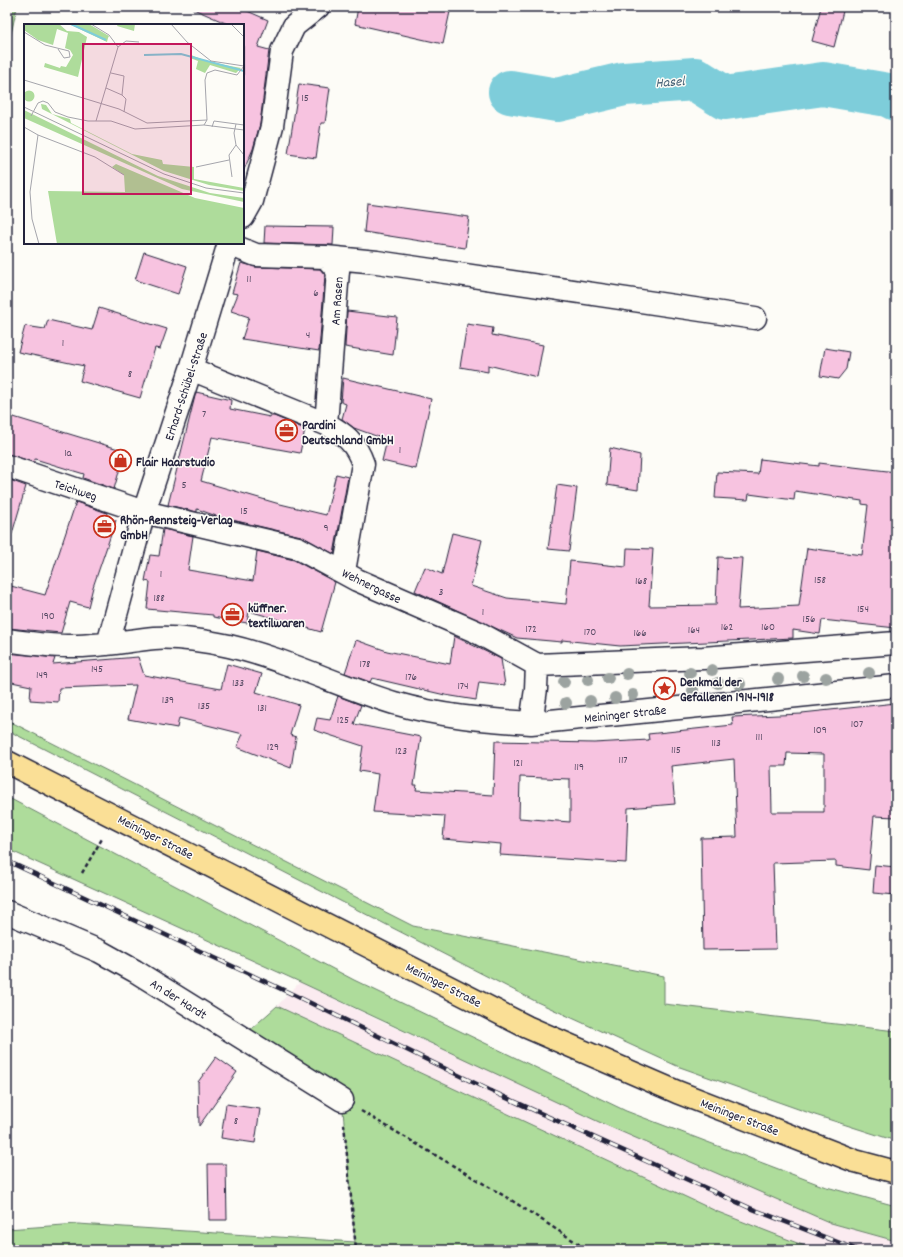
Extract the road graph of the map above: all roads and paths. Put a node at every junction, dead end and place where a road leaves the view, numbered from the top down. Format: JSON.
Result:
{"nodes":[{"id":1,"x":318,"y":7,"type":"edge"},
{"id":2,"x":292,"y":16,"type":"edge"},
{"id":3,"x":244,"y":215,"type":"edge"},
{"id":4,"x":229,"y":244,"type":"edge"},
{"id":5,"x":326,"y":257,"type":"junction"},
{"id":6,"x":755,"y":318,"type":"dead end"},
{"id":7,"x":191,"y":369,"type":"junction"},
{"id":8,"x":326,"y":424,"type":"junction"},
{"id":9,"x":7,"y":466,"type":"edge"},
{"id":10,"x":144,"y":512,"type":"junction"},
{"id":11,"x":344,"y":571,"type":"junction"},
{"id":12,"x":7,"y":640,"type":"edge"},
{"id":13,"x":896,"y":643,"type":"edge"},
{"id":14,"x":108,"y":644,"type":"junction"},
{"id":15,"x":537,"y":665,"type":"junction"},
{"id":16,"x":896,"y":686,"type":"edge"},
{"id":17,"x":531,"y":723,"type":"junction"},
{"id":18,"x":7,"y":762,"type":"edge"},
{"id":19,"x":115,"y":816,"type":"junction"},
{"id":20,"x":82,"y":873,"type":"dead end"},
{"id":21,"x":7,"y":912,"type":"edge"},
{"id":22,"x":342,"y":1100,"type":"junction"},
{"id":23,"x":896,"y":1172,"type":"edge"},
{"id":24,"x":356,"y":1250,"type":"edge"},
{"id":25,"x":588,"y":1250,"type":"edge"}],
"edges":[{"from":1,"to":2,"type":"street"},
{"from":2,"to":3,"type":"street"},
{"from":4,"to":5,"type":"street","name":"Am Rasen"},
{"from":4,"to":7,"type":"street","name":"Erhard-Schübel-Straße"},
{"from":5,"to":6,"type":"street"},
{"from":5,"to":8,"type":"street","name":"Am Rasen"},
{"from":7,"to":8,"type":"street"},
{"from":7,"to":10,"type":"street","name":"Erhard-Schübel-Straße"},
{"from":8,"to":11,"type":"street"},
{"from":9,"to":10,"type":"street","name":"Teichweg"},
{"from":10,"to":11,"type":"street","name":"Wehnergasse"},
{"from":10,"to":14,"type":"street","name":"Erhard-Schübel-Straße"},
{"from":11,"to":15,"type":"street","name":"Wehnergasse"},
{"from":12,"to":14,"type":"street","name":"Meininger Straße"},
{"from":13,"to":15,"type":"street"},
{"from":14,"to":17,"type":"street","name":"Meininger Straße"},
{"from":15,"to":17,"type":"street"},
{"from":16,"to":17,"type":"street","name":"Meininger Straße"},
{"from":18,"to":19,"type":"main road","name":"Meininger Straße"},
{"from":19,"to":20,"type":"path"},
{"from":19,"to":23,"type":"main road","name":"Meininger Straße"},
{"from":21,"to":22,"type":"street","name":"An der Hardt"},
{"from":22,"to":24,"type":"path"},
{"from":22,"to":25,"type":"path"}]}
